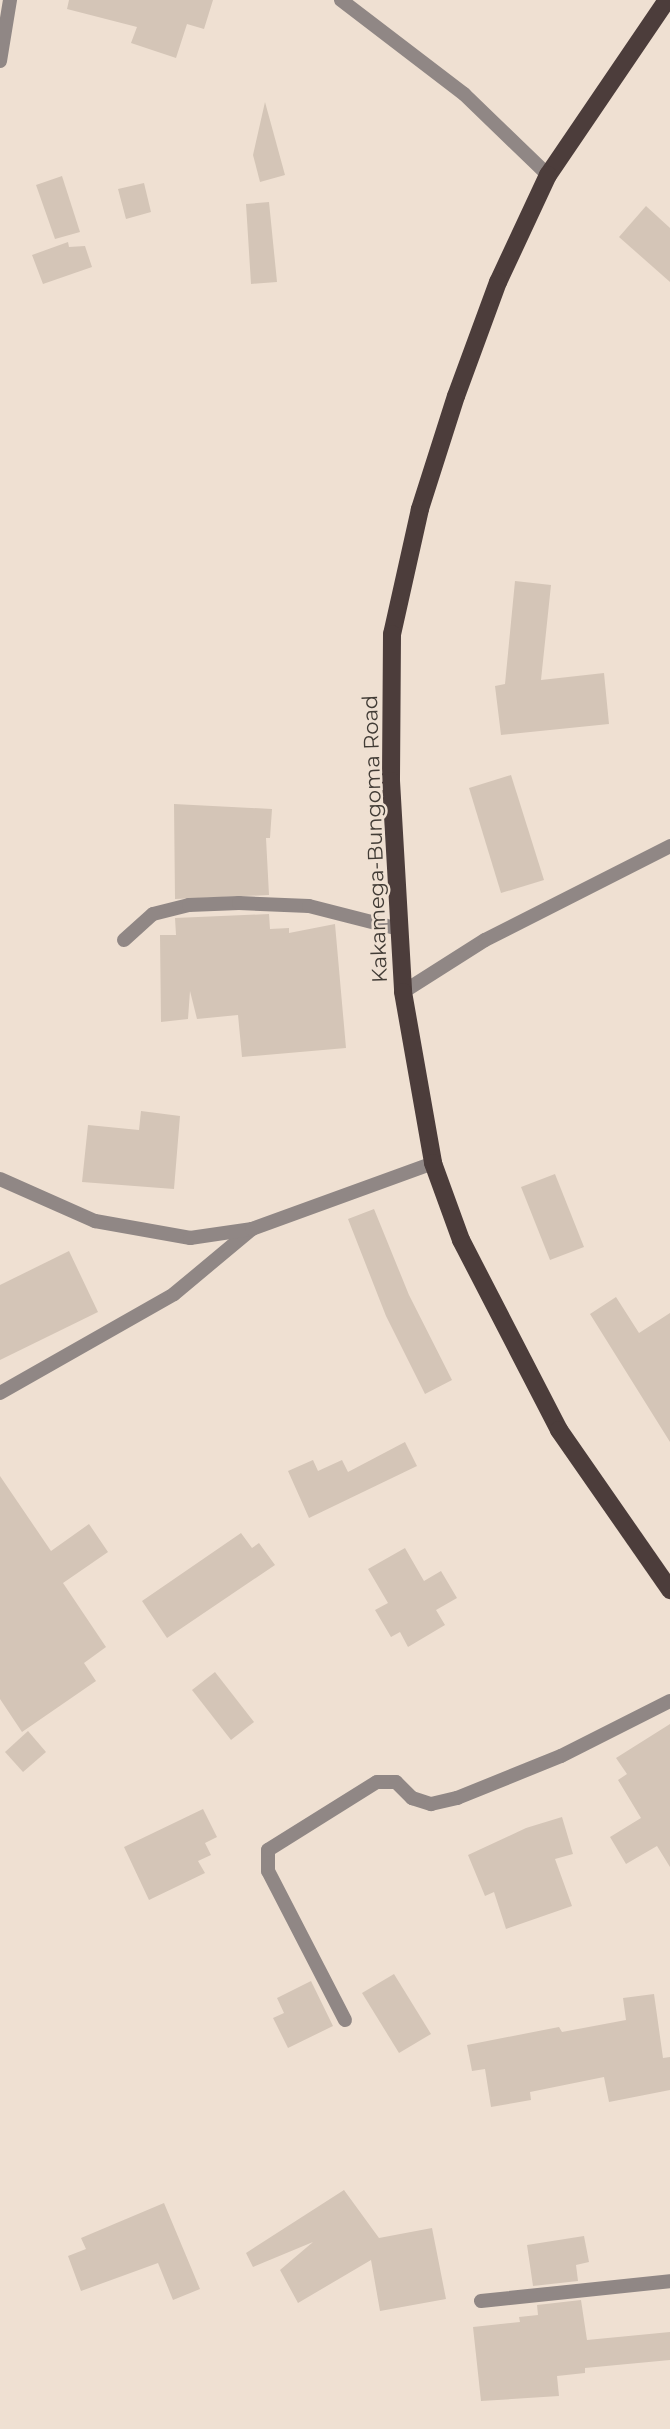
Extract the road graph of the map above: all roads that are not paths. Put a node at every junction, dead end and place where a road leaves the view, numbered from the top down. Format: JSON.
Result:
{"nodes":[{"id":1,"x":10,"y":0,"type":"edge"},
{"id":2,"x":341,"y":0,"type":"edge"},
{"id":3,"x":667,"y":0,"type":"edge"},
{"id":4,"x":0,"y":61,"type":"edge"},
{"id":5,"x":548,"y":175,"type":"junction"},
{"id":6,"x":670,"y":846,"type":"edge"},
{"id":7,"x":399,"y":929,"type":"junction"},
{"id":8,"x":124,"y":940,"type":"dead end"},
{"id":9,"x":403,"y":992,"type":"junction"},
{"id":10,"x":433,"y":1163,"type":"junction"},
{"id":11,"x":0,"y":1179,"type":"edge"},
{"id":12,"x":253,"y":1229,"type":"junction"},
{"id":13,"x":0,"y":1393,"type":"edge"},
{"id":14,"x":670,"y":1590,"type":"edge"},
{"id":15,"x":670,"y":1700,"type":"edge"},
{"id":16,"x":345,"y":2020,"type":"dead end"},
{"id":17,"x":670,"y":2281,"type":"edge"},
{"id":18,"x":481,"y":2301,"type":"dead end"}],
"edges":[{"from":1,"to":4,"type":"street"},
{"from":2,"to":5,"type":"street"},
{"from":3,"to":5,"type":"main road","name":"Kakamega-Bungoma Road"},
{"from":5,"to":7,"type":"main road","name":"Kakamega-Bungoma Road"},
{"from":6,"to":9,"type":"street"},
{"from":7,"to":8,"type":"street"},
{"from":7,"to":9,"type":"main road","name":"Kakamega-Bungoma Road"},
{"from":9,"to":10,"type":"main road","name":"Kakamega-Bungoma Road"},
{"from":10,"to":12,"type":"street"},
{"from":10,"to":14,"type":"main road","name":"Kakamega-Bungoma Road"},
{"from":11,"to":12,"type":"street"},
{"from":12,"to":13,"type":"street"},
{"from":15,"to":16,"type":"street"},
{"from":17,"to":18,"type":"street"}]}
